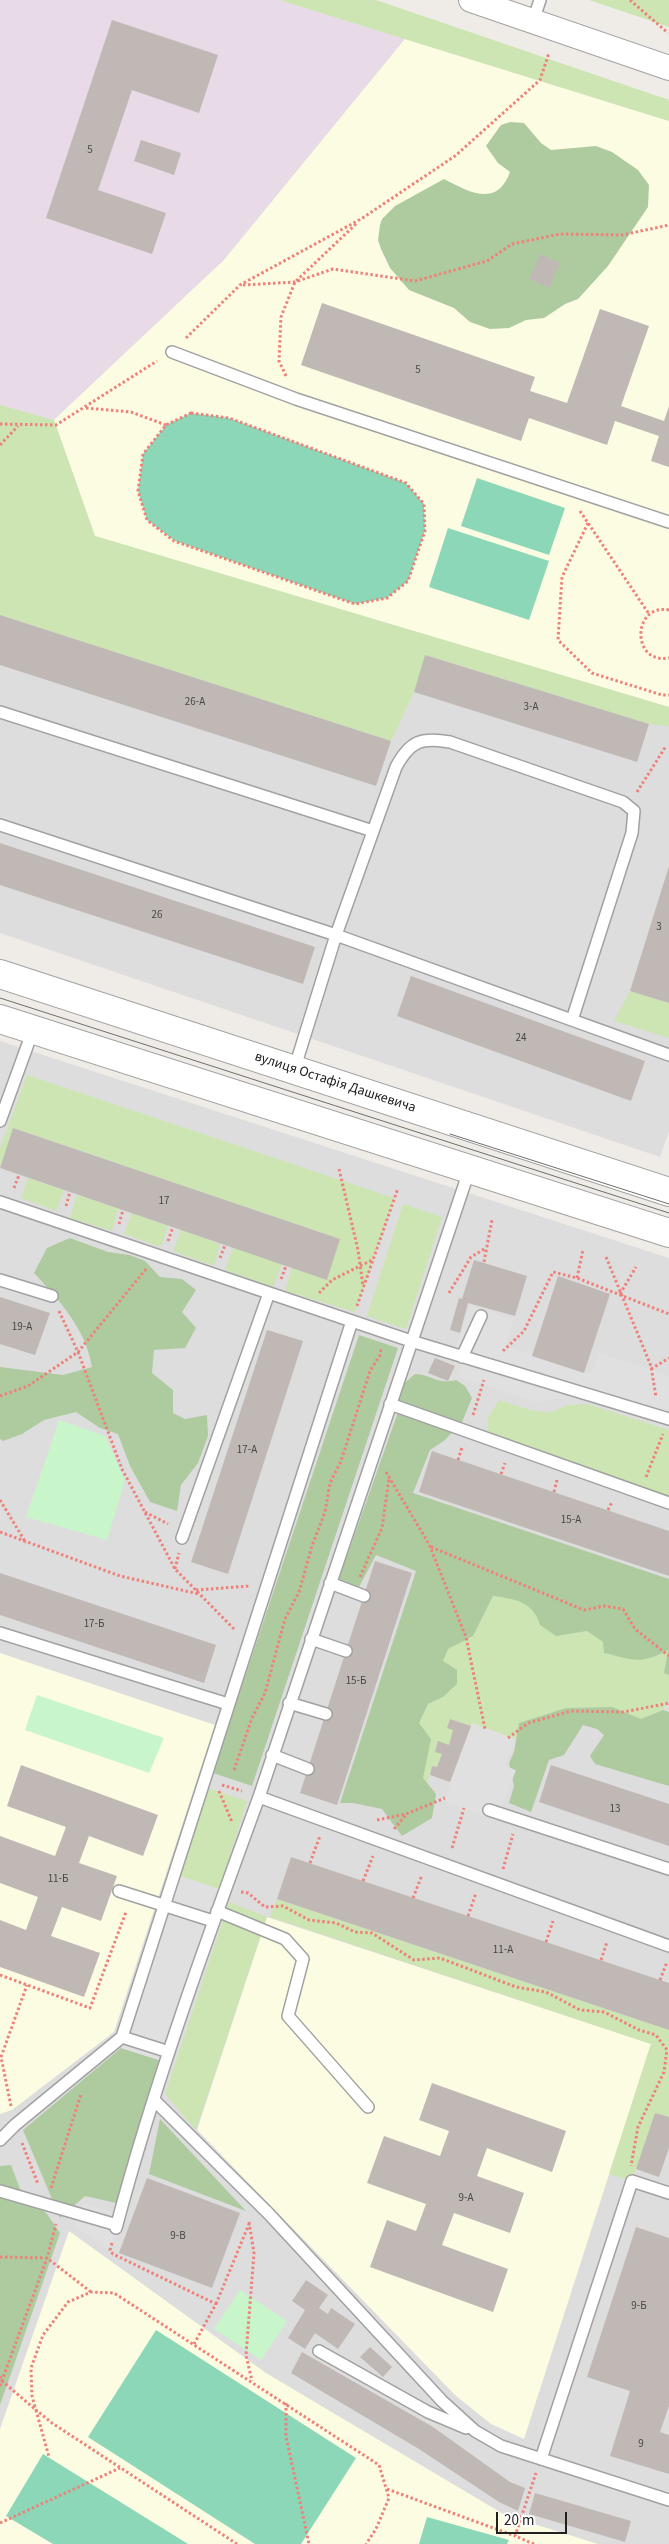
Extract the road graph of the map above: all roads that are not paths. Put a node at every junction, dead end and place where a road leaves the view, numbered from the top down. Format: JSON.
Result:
{"nodes":[{"id":1,"x":471,"y":0,"type":"edge"},
{"id":2,"x":536,"y":10,"type":"edge"},
{"id":3,"x":669,"y":68,"type":"edge"},
{"id":4,"x":172,"y":352,"type":"road end"},
{"id":5,"x":669,"y":522,"type":"edge"},
{"id":6,"x":0,"y":712,"type":"edge"},
{"id":7,"x":0,"y":825,"type":"edge"},
{"id":8,"x":373,"y":831,"type":"junction"},
{"id":9,"x":336,"y":935,"type":"junction"},
{"id":10,"x":0,"y":974,"type":"edge"},
{"id":11,"x":0,"y":1019,"type":"edge"},
{"id":12,"x":572,"y":1020,"type":"junction"},
{"id":13,"x":33,"y":1030,"type":"junction"},
{"id":14,"x":669,"y":1055,"type":"edge"},
{"id":15,"x":294,"y":1070,"type":"junction"},
{"id":16,"x":0,"y":1121,"type":"edge"},
{"id":17,"x":470,"y":1168,"type":"junction"},
{"id":18,"x":669,"y":1192,"type":"edge"},
{"id":19,"x":0,"y":1202,"type":"edge"},
{"id":20,"x":669,"y":1233,"type":"edge"},
{"id":21,"x":0,"y":1280,"type":"edge"},
{"id":22,"x":269,"y":1293,"type":"junction"},
{"id":23,"x":52,"y":1296,"type":"road end"},
{"id":24,"x":480,"y":1316,"type":"dead end"},
{"id":25,"x":352,"y":1321,"type":"junction"},
{"id":26,"x":411,"y":1341,"type":"junction"},
{"id":27,"x":462,"y":1356,"type":"junction"},
{"id":28,"x":390,"y":1404,"type":"junction"},
{"id":29,"x":666,"y":1418,"type":"edge"},
{"id":30,"x":669,"y":1503,"type":"edge"},
{"id":31,"x":184,"y":1534,"type":"road end"},
{"id":32,"x":330,"y":1584,"type":"junction"},
{"id":33,"x":359,"y":1594,"type":"road end"},
{"id":34,"x":0,"y":1633,"type":"edge"},
{"id":35,"x":311,"y":1639,"type":"junction"},
{"id":36,"x":346,"y":1651,"type":"dead end"},
{"id":37,"x":289,"y":1703,"type":"junction"},
{"id":38,"x":228,"y":1704,"type":"junction"},
{"id":39,"x":326,"y":1714,"type":"dead end"},
{"id":40,"x":272,"y":1755,"type":"junction"},
{"id":41,"x":308,"y":1768,"type":"dead end"},
{"id":42,"x":259,"y":1797,"type":"junction"},
{"id":43,"x":489,"y":1810,"type":"dead end"},
{"id":44,"x":669,"y":1869,"type":"edge"},
{"id":45,"x":119,"y":1891,"type":"dead end"},
{"id":46,"x":165,"y":1905,"type":"junction"},
{"id":47,"x":215,"y":1916,"type":"junction"},
{"id":48,"x":669,"y":1947,"type":"edge"},
{"id":49,"x":122,"y":2037,"type":"junction"},
{"id":50,"x":169,"y":2052,"type":"junction"},
{"id":51,"x":155,"y":2101,"type":"junction"},
{"id":52,"x":368,"y":2107,"type":"dead end"},
{"id":53,"x":0,"y":2140,"type":"edge"},
{"id":54,"x":0,"y":2191,"type":"edge"},
{"id":55,"x":669,"y":2193,"type":"edge"},
{"id":56,"x":319,"y":2351,"type":"dead end"},
{"id":57,"x":479,"y":2433,"type":"junction"},
{"id":58,"x":541,"y":2459,"type":"junction"},
{"id":59,"x":669,"y":2500,"type":"edge"}],
"edges":[{"from":1,"to":2,"type":"street"},
{"from":2,"to":3,"type":"street"},
{"from":4,"to":5,"type":"lane"},
{"from":6,"to":8,"type":"lane"},
{"from":7,"to":9,"type":"lane"},
{"from":8,"to":9,"type":"lane"},
{"from":8,"to":12,"type":"lane"},
{"from":9,"to":12,"type":"lane"},
{"from":9,"to":15,"type":"lane"},
{"from":10,"to":15,"type":"street","name":"вулиця Остафія Дашкевича"},
{"from":11,"to":13,"type":"street"},
{"from":12,"to":14,"type":"lane"},
{"from":13,"to":16,"type":"lane"},
{"from":13,"to":17,"type":"street"},
{"from":15,"to":18,"type":"street","name":"вулиця Остафія Дашкевича"},
{"from":17,"to":20,"type":"street"},
{"from":17,"to":26,"type":"lane"},
{"from":19,"to":22,"type":"lane"},
{"from":21,"to":23,"type":"lane"},
{"from":22,"to":25,"type":"lane"},
{"from":22,"to":31,"type":"lane"},
{"from":24,"to":27,"type":"lane"},
{"from":25,"to":26,"type":"lane"},
{"from":25,"to":38,"type":"lane"},
{"from":26,"to":27,"type":"lane"},
{"from":26,"to":28,"type":"lane"},
{"from":27,"to":29,"type":"lane"},
{"from":28,"to":30,"type":"lane"},
{"from":28,"to":32,"type":"lane"},
{"from":32,"to":33,"type":"lane"},
{"from":32,"to":35,"type":"lane"},
{"from":34,"to":38,"type":"lane"},
{"from":35,"to":36,"type":"lane"},
{"from":35,"to":37,"type":"lane"},
{"from":37,"to":39,"type":"lane"},
{"from":37,"to":40,"type":"lane"},
{"from":38,"to":46,"type":"lane"},
{"from":40,"to":41,"type":"lane"},
{"from":40,"to":42,"type":"lane"},
{"from":42,"to":47,"type":"lane"},
{"from":42,"to":48,"type":"lane"},
{"from":43,"to":44,"type":"lane"},
{"from":45,"to":46,"type":"lane"},
{"from":46,"to":47,"type":"lane"},
{"from":46,"to":49,"type":"lane"},
{"from":47,"to":50,"type":"lane"},
{"from":47,"to":52,"type":"lane"},
{"from":49,"to":50,"type":"lane"},
{"from":49,"to":53,"type":"lane"},
{"from":50,"to":51,"type":"lane"},
{"from":51,"to":54,"type":"lane"},
{"from":51,"to":57,"type":"lane"},
{"from":55,"to":58,"type":"lane"},
{"from":56,"to":57,"type":"lane"},
{"from":57,"to":58,"type":"lane"},
{"from":58,"to":59,"type":"lane"}]}
